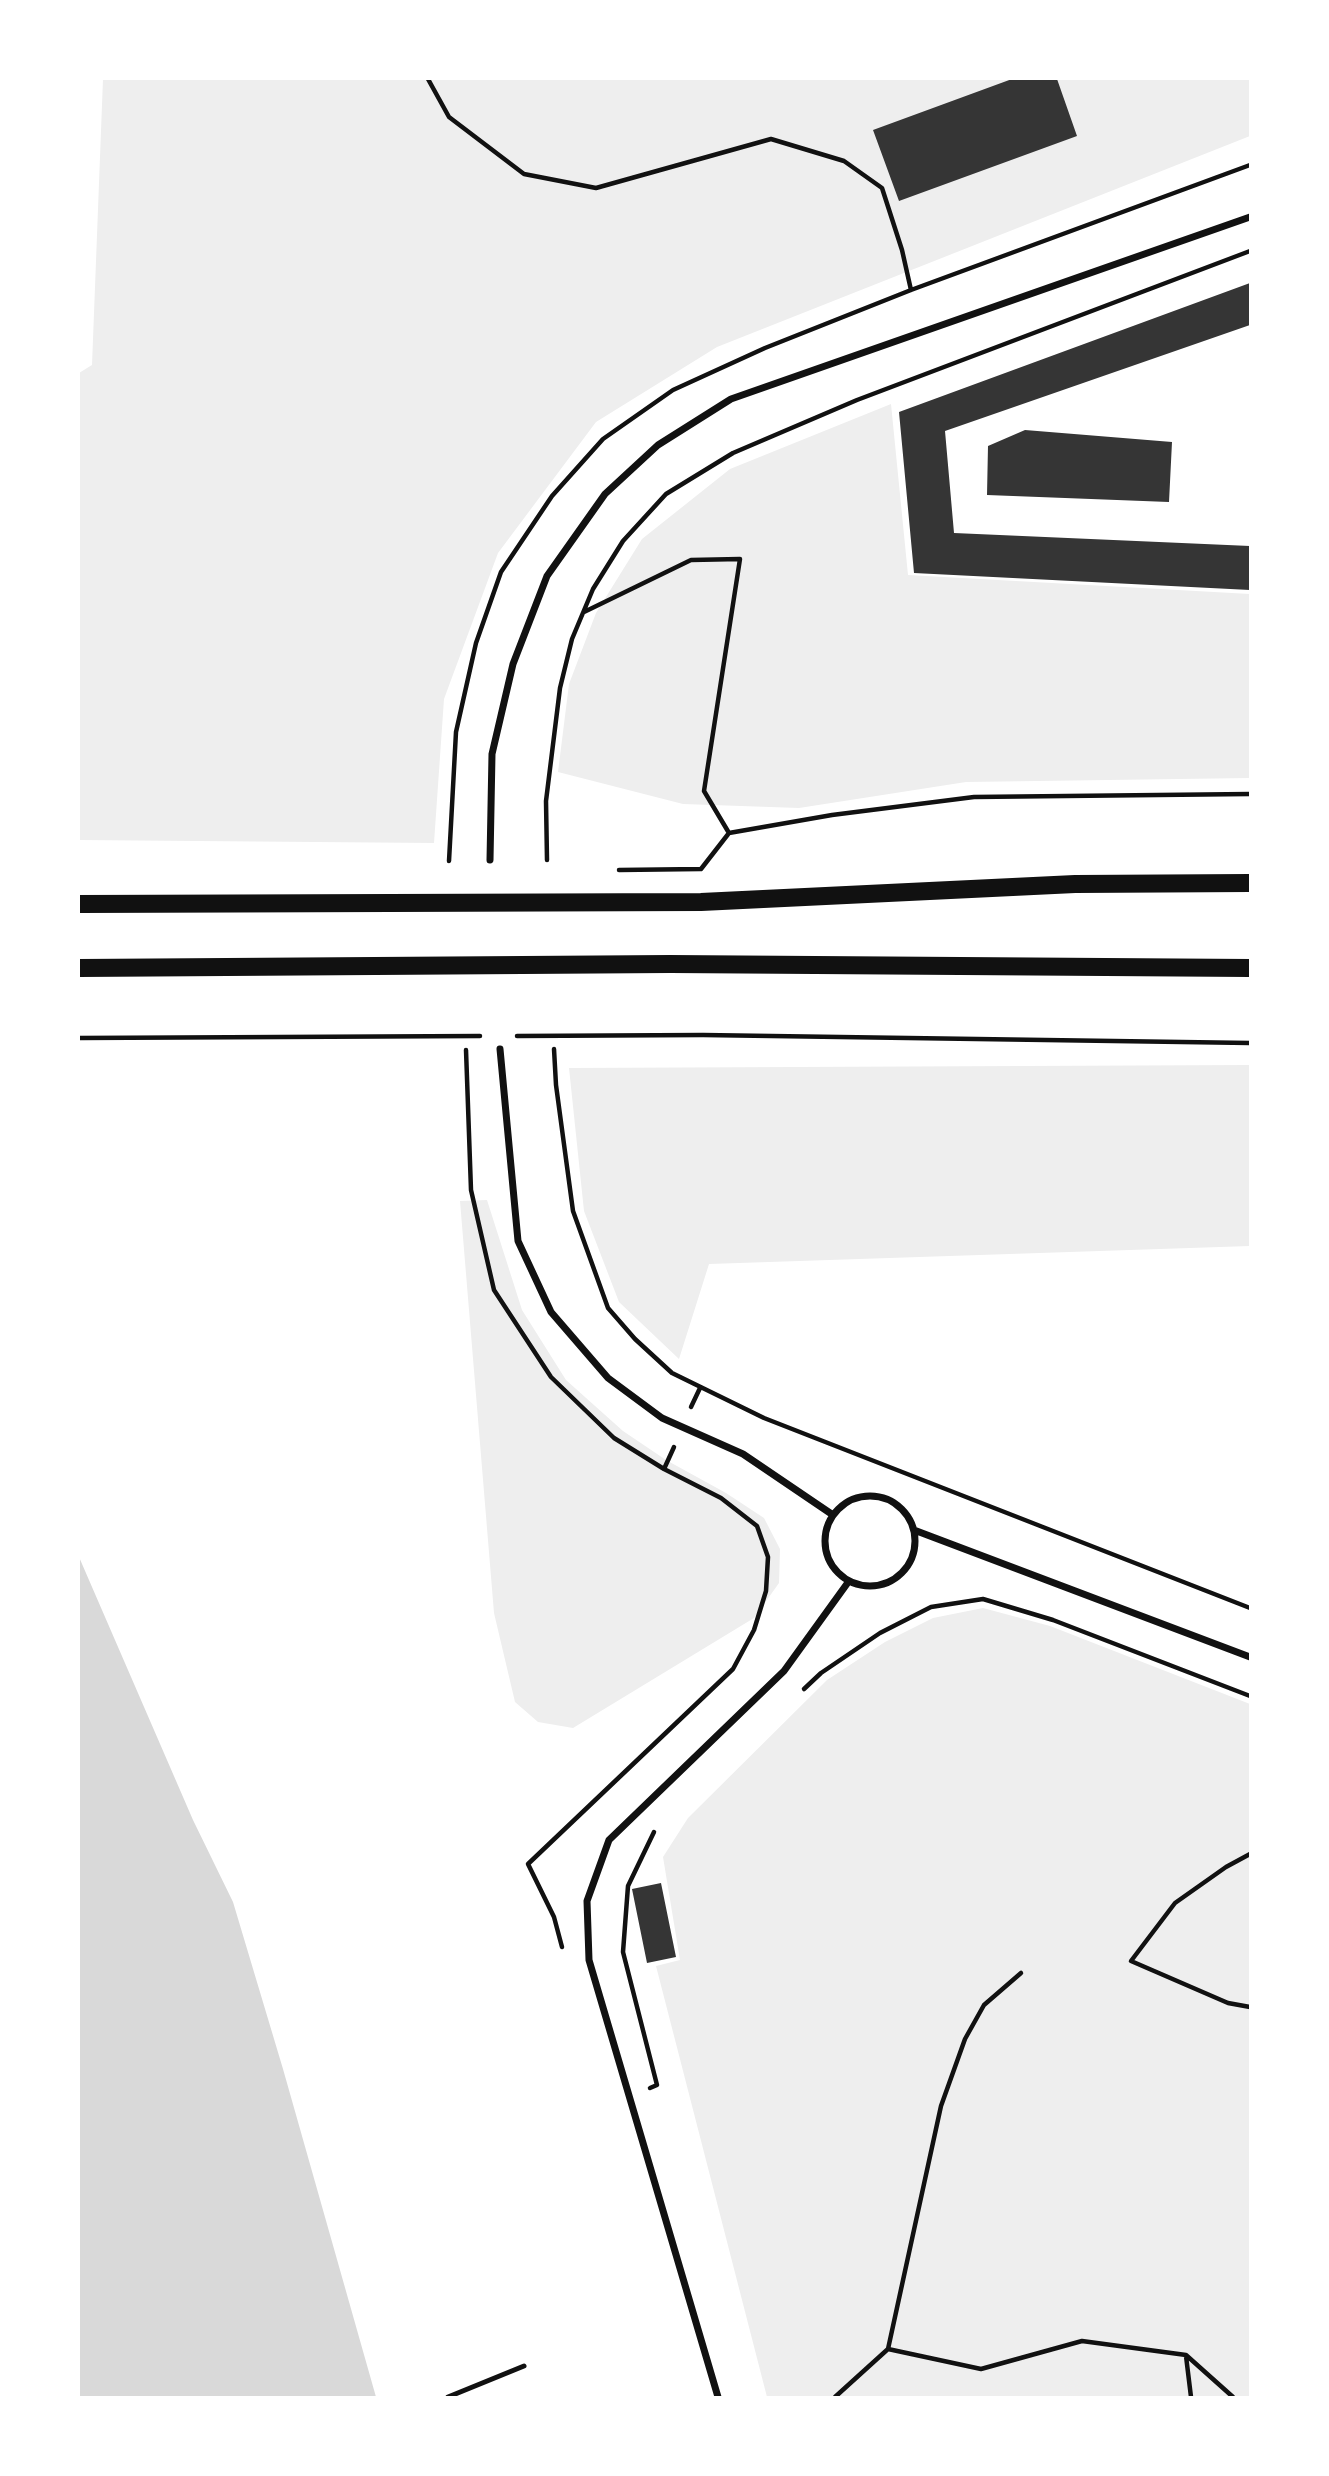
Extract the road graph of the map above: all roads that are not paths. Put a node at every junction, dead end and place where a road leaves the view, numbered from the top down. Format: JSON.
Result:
{"nodes":[{"id":1,"x":1250,"y":217,"type":"edge"},
{"id":2,"x":490,"y":860,"type":"dead end"},
{"id":3,"x":1250,"y":883,"type":"edge"},
{"id":4,"x":79,"y":904,"type":"edge"},
{"id":5,"x":79,"y":968,"type":"edge"},
{"id":6,"x":1250,"y":968,"type":"edge"},
{"id":7,"x":500,"y":1049,"type":"dead end"},
{"id":8,"x":833,"y":1515,"type":"junction"},
{"id":9,"x":914,"y":1530,"type":"junction"},
{"id":10,"x":849,"y":1581,"type":"junction"},
{"id":11,"x":1250,"y":1657,"type":"edge"},
{"id":12,"x":524,"y":2367,"type":"dead end"},
{"id":13,"x":448,"y":2397,"type":"edge"},
{"id":14,"x":718,"y":2397,"type":"edge"}],
"edges":[{"from":1,"to":2,"type":"street"},
{"from":3,"to":4,"type":"main road"},
{"from":5,"to":6,"type":"main road"},
{"from":7,"to":8,"type":"street"},
{"from":8,"to":9,"type":"street"},
{"from":8,"to":10,"type":"street"},
{"from":9,"to":10,"type":"street"},
{"from":9,"to":11,"type":"street"},
{"from":10,"to":14,"type":"street"},
{"from":12,"to":13,"type":"lane"}]}
